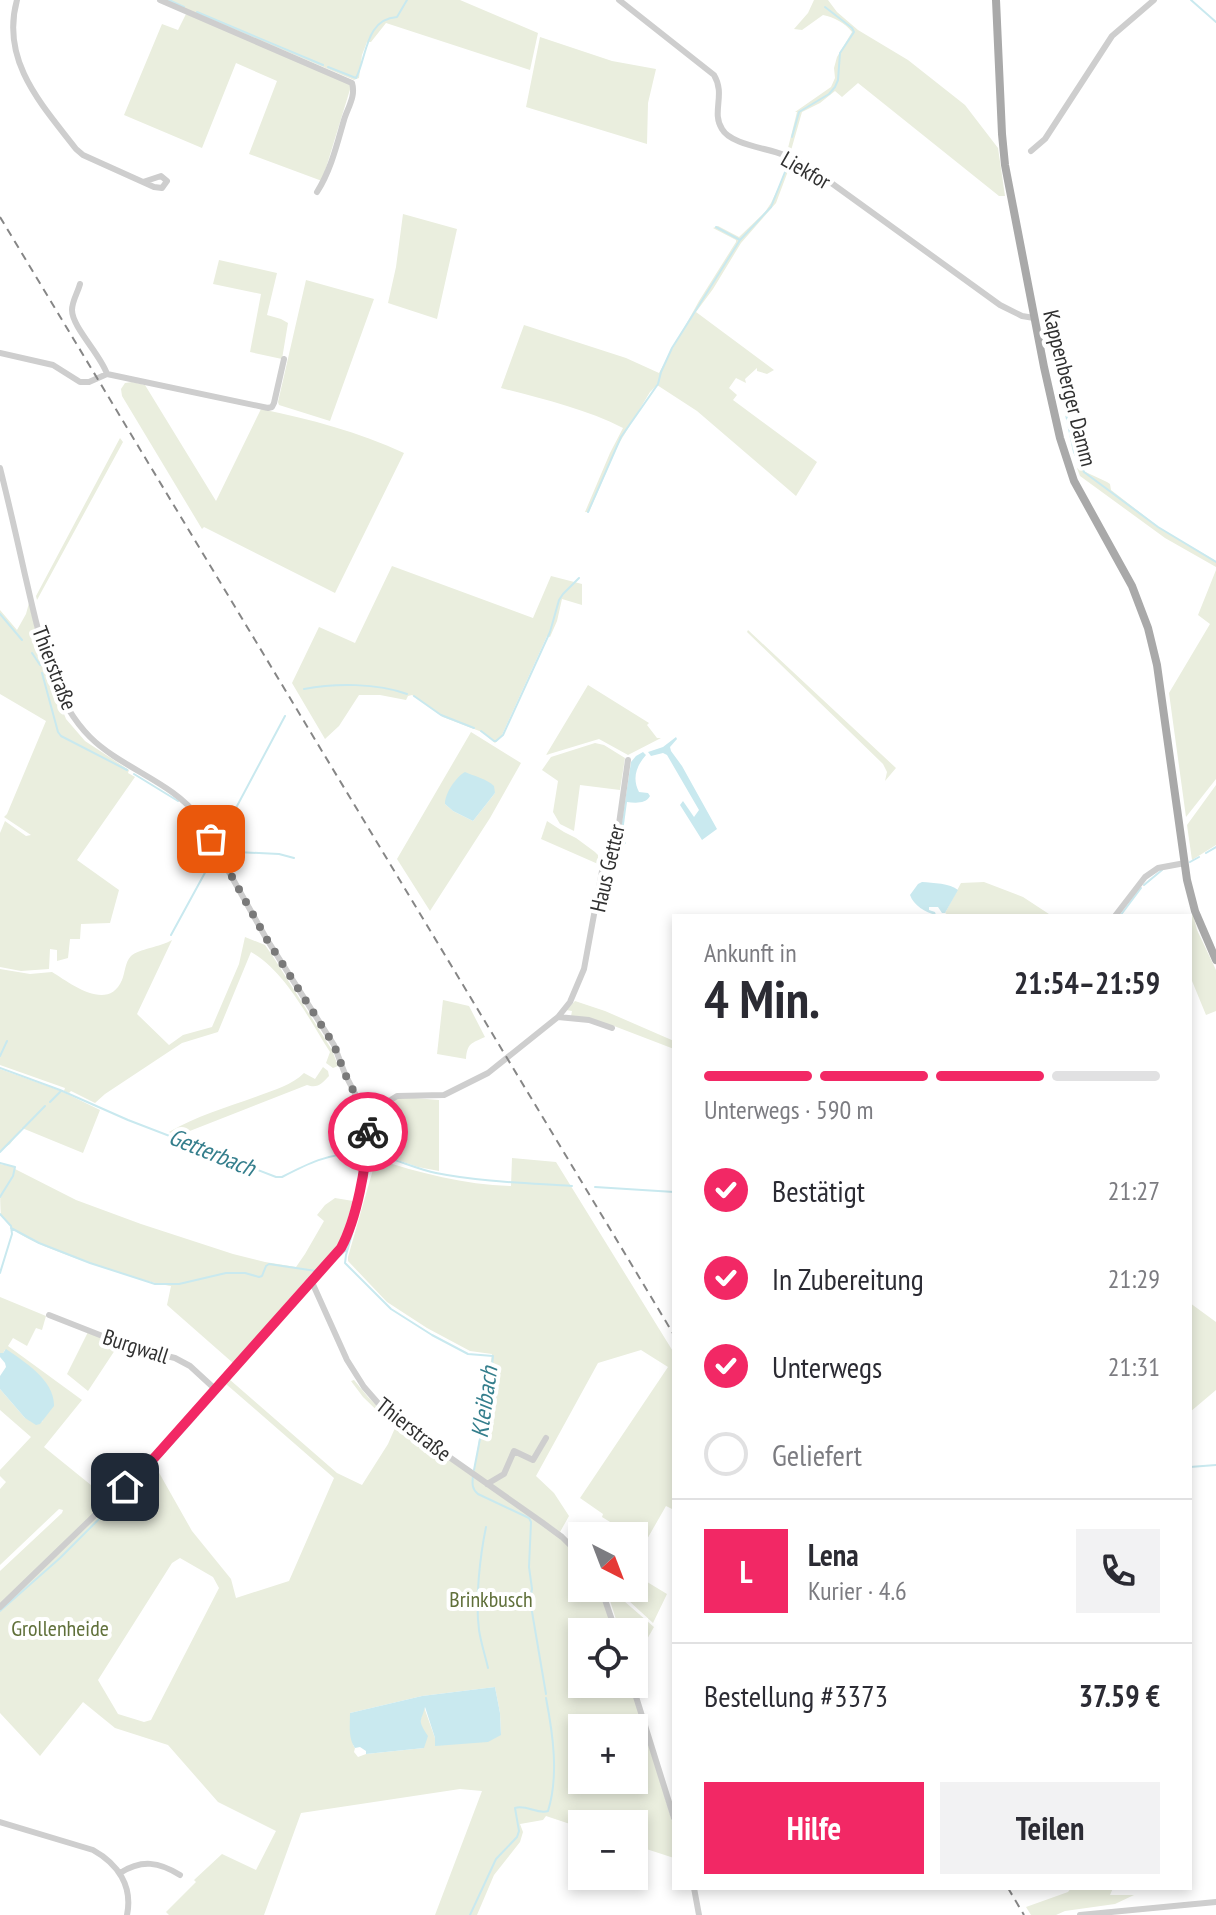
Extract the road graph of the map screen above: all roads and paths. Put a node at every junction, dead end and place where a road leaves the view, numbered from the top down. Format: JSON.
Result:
{"nodes":[{"id":1,"x":17,"y":0,"type":"edge"},
{"id":2,"x":160,"y":0,"type":"edge"},
{"id":3,"x":619,"y":0,"type":"edge"},
{"id":4,"x":996,"y":0,"type":"edge"},
{"id":5,"x":1154,"y":0,"type":"edge"},
{"id":6,"x":1031,"y":151,"type":"dead end"},
{"id":7,"x":143,"y":182,"type":"dead end"},
{"id":8,"x":317,"y":192,"type":"dead end"},
{"id":9,"x":80,"y":284,"type":"dead end"},
{"id":10,"x":1034,"y":318,"type":"junction"},
{"id":11,"x":0,"y":353,"type":"edge"},
{"id":12,"x":284,"y":359,"type":"dead end"},
{"id":13,"x":107,"y":374,"type":"junction"},
{"id":14,"x":0,"y":468,"type":"edge"},
{"id":15,"x":628,"y":760,"type":"dead end"},
{"id":16,"x":233,"y":843,"type":"dead end"},
{"id":17,"x":219,"y":853,"type":"junction"},
{"id":18,"x":1185,"y":863,"type":"junction"},
{"id":19,"x":1117,"y":914,"type":"edge"},
{"id":20,"x":1216,"y":960,"type":"edge"},
{"id":21,"x":558,"y":1017,"type":"junction"},
{"id":22,"x":612,"y":1028,"type":"dead end"},
{"id":23,"x":368,"y":1120,"type":"junction"},
{"id":24,"x":316,"y":1276,"type":"junction"},
{"id":25,"x":49,"y":1315,"type":"dead end"},
{"id":26,"x":215,"y":1389,"type":"junction"},
{"id":27,"x":546,"y":1438,"type":"dead end"},
{"id":28,"x":487,"y":1484,"type":"junction"},
{"id":29,"x":568,"y":1543,"type":"edge"},
{"id":30,"x":0,"y":1607,"type":"edge"},
{"id":31,"x":636,"y":1698,"type":"edge"},
{"id":32,"x":672,"y":1812,"type":"edge"},
{"id":33,"x":0,"y":1822,"type":"edge"},
{"id":34,"x":120,"y":1873,"type":"junction"},
{"id":35,"x":180,"y":1875,"type":"dead end"},
{"id":36,"x":694,"y":1890,"type":"edge"},
{"id":37,"x":1216,"y":1902,"type":"edge"},
{"id":38,"x":127,"y":1915,"type":"edge"},
{"id":39,"x":699,"y":1915,"type":"edge"},
{"id":40,"x":1080,"y":1915,"type":"edge"}],
"edges":[{"from":1,"to":7,"type":"street"},
{"from":2,"to":8,"type":"street"},
{"from":3,"to":10,"type":"street","name":"Liekfor"},
{"from":4,"to":10,"type":"main road","name":"Kappenberger Damm"},
{"from":5,"to":6,"type":"street"},
{"from":9,"to":13,"type":"street"},
{"from":10,"to":18,"type":"main road","name":"Kappenberger Damm"},
{"from":11,"to":13,"type":"street"},
{"from":12,"to":13,"type":"street"},
{"from":14,"to":17,"type":"street","name":"Thierstraße"},
{"from":15,"to":21,"type":"street","name":"Haus Getter"},
{"from":16,"to":17,"type":"street"},
{"from":17,"to":23,"type":"street","name":"Thierstraße"},
{"from":18,"to":19,"type":"street"},
{"from":18,"to":20,"type":"main road","name":"Kappenberger Damm"},
{"from":21,"to":22,"type":"street"},
{"from":21,"to":23,"type":"street","name":"Haus Getter"},
{"from":23,"to":24,"type":"street","name":"Thierstraße"},
{"from":24,"to":26,"type":"street"},
{"from":24,"to":28,"type":"street","name":"Thierstraße"},
{"from":25,"to":26,"type":"street","name":"Burgwall"},
{"from":26,"to":30,"type":"street"},
{"from":27,"to":28,"type":"street"},
{"from":28,"to":29,"type":"street","name":"Thierstraße"},
{"from":31,"to":32,"type":"street"},
{"from":33,"to":34,"type":"street"},
{"from":34,"to":35,"type":"street"},
{"from":34,"to":38,"type":"street"},
{"from":36,"to":39,"type":"street"},
{"from":37,"to":40,"type":"street"}]}
